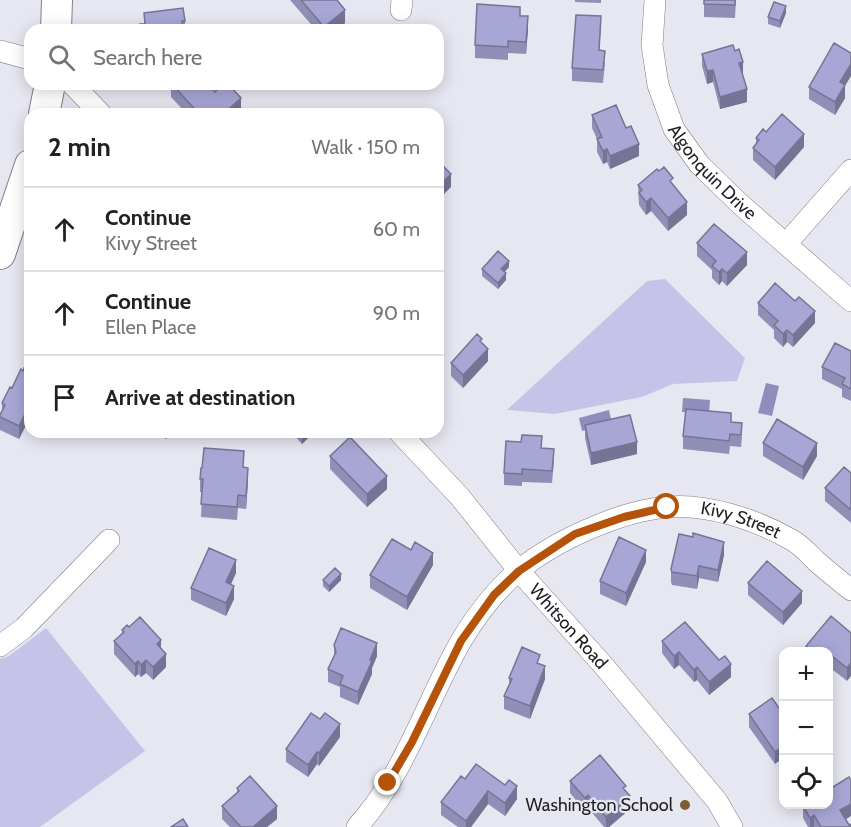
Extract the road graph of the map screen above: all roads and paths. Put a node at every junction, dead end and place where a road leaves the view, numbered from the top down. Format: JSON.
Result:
{"nodes":[{"id":1,"x":57,"y":0,"type":"edge"},
{"id":2,"x":655,"y":0,"type":"edge"},
{"id":3,"x":56,"y":24,"type":"edge"},
{"id":4,"x":0,"y":51,"type":"edge"},
{"id":5,"x":24,"y":57,"type":"edge"},
{"id":6,"x":49,"y":90,"type":"edge"},
{"id":7,"x":78,"y":90,"type":"edge"},
{"id":8,"x":45,"y":108,"type":"edge"},
{"id":9,"x":95,"y":108,"type":"edge"},
{"id":10,"x":851,"y":170,"type":"edge"},
{"id":11,"x":24,"y":183,"type":"edge"},
{"id":12,"x":786,"y":244,"type":"junction"},
{"id":13,"x":0,"y":254,"type":"edge"},
{"id":14,"x":851,"y":301,"type":"edge"},
{"id":15,"x":405,"y":438,"type":"edge"},
{"id":16,"x":110,"y":540,"type":"dead end"},
{"id":17,"x":519,"y":571,"type":"junction"},
{"id":18,"x":851,"y":590,"type":"edge"},
{"id":19,"x":0,"y":646,"type":"edge"},
{"id":20,"x":357,"y":827,"type":"edge"},
{"id":21,"x":732,"y":827,"type":"edge"}],
"edges":[{"from":1,"to":3,"type":"street"},
{"from":2,"to":12,"type":"street","name":"Algonquin Drive"},
{"from":4,"to":5,"type":"street"},
{"from":6,"to":8,"type":"street"},
{"from":7,"to":9,"type":"street"},
{"from":10,"to":12,"type":"street"},
{"from":11,"to":13,"type":"street"},
{"from":12,"to":14,"type":"street","name":"Algonquin Drive"},
{"from":15,"to":17,"type":"street","name":"Whitson Road"},
{"from":16,"to":19,"type":"street"},
{"from":17,"to":18,"type":"street","name":"Kivy Street"},
{"from":17,"to":20,"type":"street","name":"Kivy Street"},
{"from":17,"to":21,"type":"street","name":"Whitson Road"}]}
